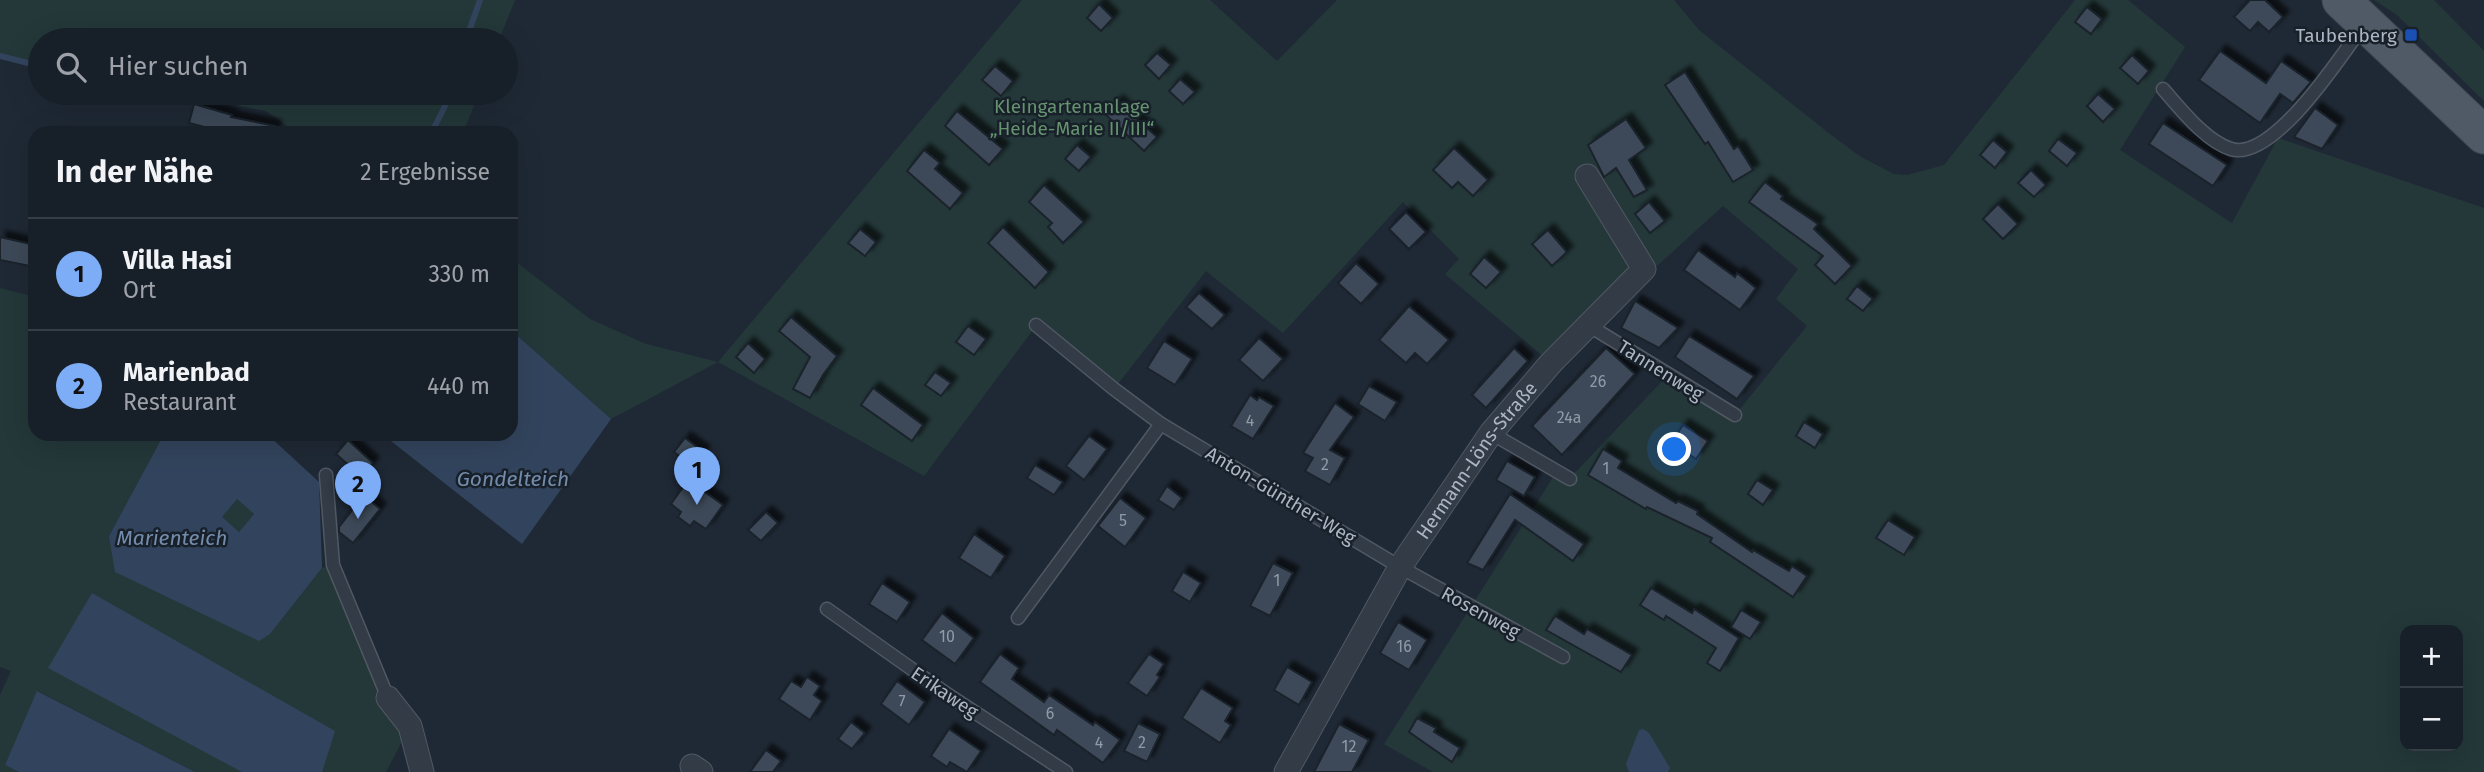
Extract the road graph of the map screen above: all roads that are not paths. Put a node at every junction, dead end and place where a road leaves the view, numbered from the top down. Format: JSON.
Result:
{"nodes":[{"id":1,"x":2353,"y":12,"type":"edge"},
{"id":2,"x":2163,"y":89,"type":"dead end"},
{"id":3,"x":2484,"y":135,"type":"edge"},
{"id":4,"x":1587,"y":176,"type":"dead end"},
{"id":5,"x":1037,"y":325,"type":"dead end"},
{"id":6,"x":1588,"y":325,"type":"junction"},
{"id":7,"x":1735,"y":415,"type":"dead end"},
{"id":8,"x":1161,"y":424,"type":"junction"},
{"id":9,"x":1491,"y":433,"type":"junction"},
{"id":10,"x":326,"y":475,"type":"dead end"},
{"id":11,"x":1570,"y":479,"type":"dead end"},
{"id":12,"x":1400,"y":567,"type":"junction"},
{"id":13,"x":827,"y":609,"type":"dead end"},
{"id":14,"x":1018,"y":618,"type":"dead end"},
{"id":15,"x":1563,"y":657,"type":"dead end"},
{"id":16,"x":388,"y":698,"type":"joint"},
{"id":17,"x":422,"y":772,"type":"edge"},
{"id":18,"x":1066,"y":772,"type":"edge"},
{"id":19,"x":1286,"y":772,"type":"edge"}],
"edges":[{"from":1,"to":2,"type":"lane"},
{"from":1,"to":3,"type":"main road"},
{"from":4,"to":6,"type":"street","name":"Hermann-Löns-Straße"},
{"from":5,"to":8,"type":"lane","name":"Anton-Günther-Weg"},
{"from":6,"to":7,"type":"lane","name":"Tannenweg"},
{"from":6,"to":9,"type":"street","name":"Hermann-Löns-Straße"},
{"from":8,"to":12,"type":"lane","name":"Anton-Günther-Weg"},
{"from":8,"to":14,"type":"lane"},
{"from":9,"to":11,"type":"lane"},
{"from":9,"to":12,"type":"street","name":"Hermann-Löns-Straße"},
{"from":10,"to":16,"type":"lane"},
{"from":12,"to":15,"type":"lane","name":"Rosenweg"},
{"from":12,"to":19,"type":"street","name":"Hermann-Löns-Straße"},
{"from":13,"to":18,"type":"lane","name":"Erikaweg"},
{"from":16,"to":17,"type":"street"}]}
